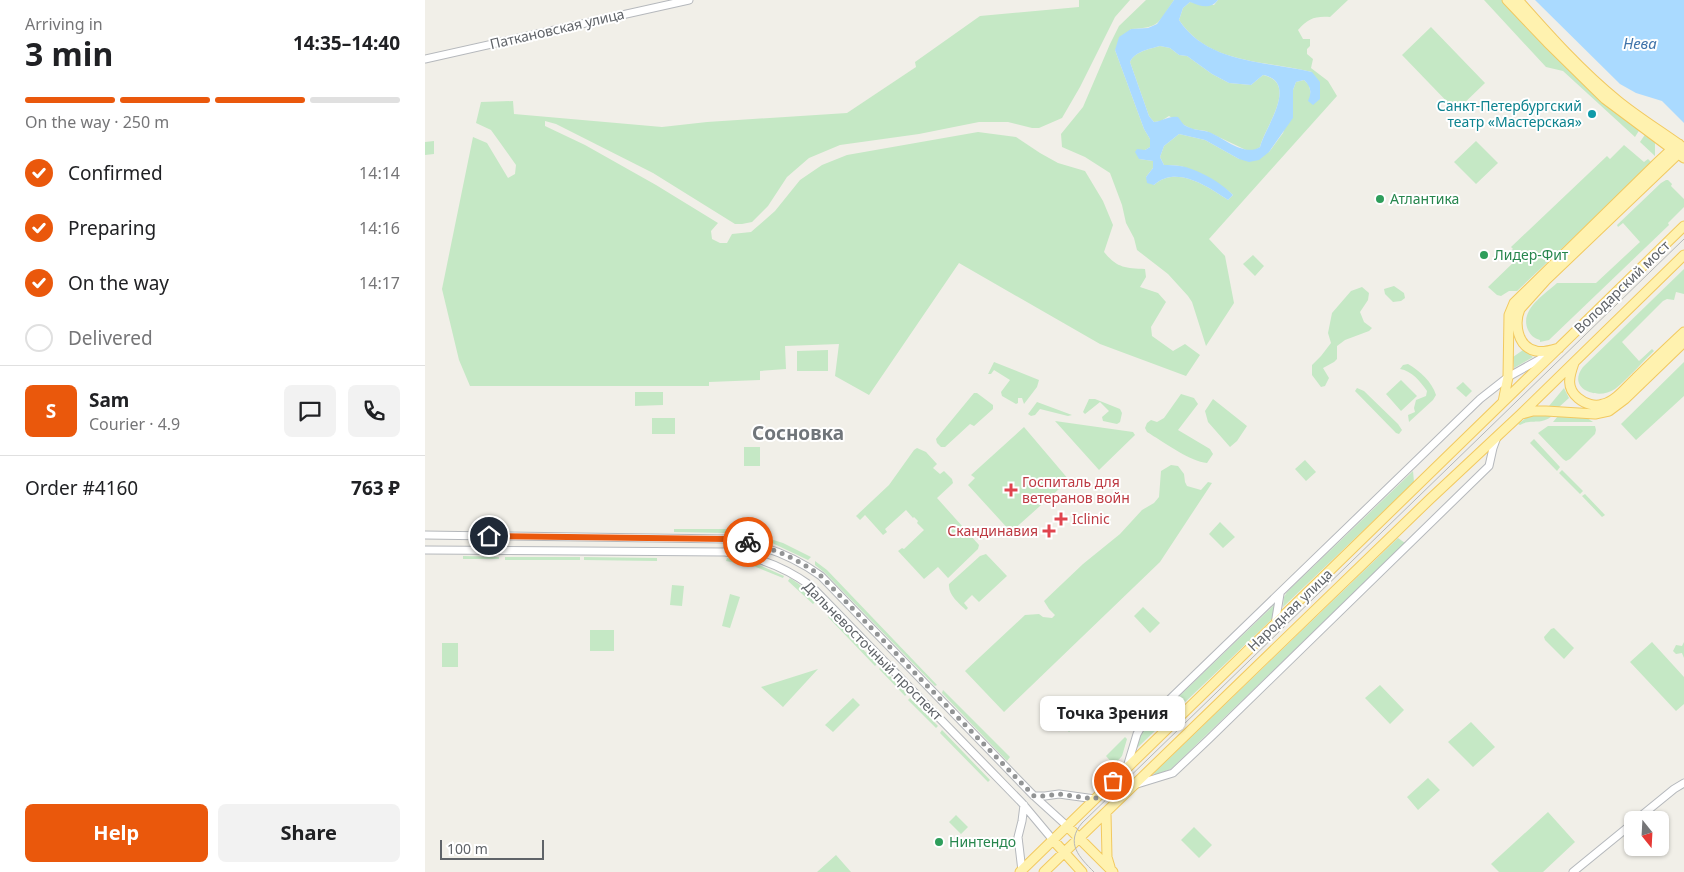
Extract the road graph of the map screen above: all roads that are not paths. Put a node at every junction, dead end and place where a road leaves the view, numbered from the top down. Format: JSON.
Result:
{"nodes":[{"id":1,"x":689,"y":0,"type":"edge"},
{"id":2,"x":1507,"y":0,"type":"edge"},
{"id":3,"x":1518,"y":0,"type":"edge"},
{"id":4,"x":425,"y":59,"type":"edge"},
{"id":5,"x":1680,"y":150,"type":"edge"},
{"id":6,"x":1684,"y":226,"type":"edge"},
{"id":7,"x":1684,"y":256,"type":"edge"},
{"id":8,"x":1684,"y":332,"type":"edge"},
{"id":9,"x":1684,"y":342,"type":"edge"},
{"id":10,"x":1560,"y":348,"type":"junction"},
{"id":11,"x":1574,"y":361,"type":"junction"},
{"id":12,"x":1508,"y":377,"type":"junction"},
{"id":13,"x":1503,"y":402,"type":"junction"},
{"id":14,"x":1521,"y":414,"type":"junction"},
{"id":15,"x":1497,"y":438,"type":"junction"},
{"id":16,"x":425,"y":535,"type":"edge"},
{"id":17,"x":425,"y":550,"type":"edge"},
{"id":18,"x":1280,"y":594,"type":"junction"},
{"id":19,"x":1275,"y":624,"type":"junction"},
{"id":20,"x":1127,"y":768,"type":"junction"},
{"id":21,"x":1684,"y":784,"type":"edge"},
{"id":22,"x":1134,"y":785,"type":"junction"},
{"id":23,"x":1034,"y":796,"type":"junction"},
{"id":24,"x":1095,"y":799,"type":"junction"},
{"id":25,"x":1023,"y":805,"type":"junction"},
{"id":26,"x":1647,"y":811,"type":"edge"},
{"id":27,"x":1106,"y":812,"type":"junction"},
{"id":28,"x":1067,"y":826,"type":"junction"},
{"id":29,"x":1624,"y":830,"type":"edge"},
{"id":30,"x":1079,"y":838,"type":"junction"},
{"id":31,"x":1053,"y":840,"type":"junction"},
{"id":32,"x":1064,"y":852,"type":"junction"},
{"id":33,"x":1112,"y":870,"type":"edge"},
{"id":34,"x":1021,"y":871,"type":"edge"},
{"id":35,"x":1044,"y":872,"type":"edge"},
{"id":36,"x":1081,"y":872,"type":"edge"},
{"id":37,"x":1573,"y":872,"type":"edge"}],
"edges":[{"from":1,"to":4,"type":"street","name":"Паткановская улица"},
{"from":2,"to":5,"type":"main road"},
{"from":3,"to":5,"type":"main road"},
{"from":5,"to":10,"type":"main road"},
{"from":5,"to":12,"type":"main road"},
{"from":6,"to":10,"type":"main road","name":"Володарский мост"},
{"from":7,"to":11,"type":"main road","name":"Володарский мост"},
{"from":8,"to":11,"type":"main road"},
{"from":9,"to":14,"type":"main road"},
{"from":10,"to":12,"type":"street"},
{"from":10,"to":13,"type":"main road","name":"Народная улица"},
{"from":11,"to":14,"type":"main road","name":"Народная улица"},
{"from":12,"to":13,"type":"main road"},
{"from":12,"to":18,"type":"street"},
{"from":13,"to":19,"type":"main road","name":"Народная улица"},
{"from":14,"to":15,"type":"main road","name":"Народная улица"},
{"from":15,"to":22,"type":"main road","name":"Народная улица"},
{"from":15,"to":22,"type":"street"},
{"from":16,"to":23,"type":"street","name":"Дальневосточный проспект"},
{"from":17,"to":25,"type":"street","name":"Дальневосточный проспект"},
{"from":18,"to":19,"type":"street"},
{"from":18,"to":20,"type":"street"},
{"from":19,"to":20,"type":"main road","name":"Народная улица"},
{"from":20,"to":24,"type":"main road","name":"Народная улица"},
{"from":21,"to":26,"type":"street"},
{"from":22,"to":27,"type":"main road","name":"Народная улица"},
{"from":23,"to":24,"type":"street"},
{"from":23,"to":28,"type":"street","name":"Дальневосточный проспект"},
{"from":24,"to":28,"type":"main road","name":"Народная улица"},
{"from":25,"to":31,"type":"street","name":"Дальневосточный проспект"},
{"from":25,"to":34,"type":"street"},
{"from":27,"to":30,"type":"main road","name":"Народная улица"},
{"from":27,"to":33,"type":"main road"},
{"from":28,"to":30,"type":"main road","name":"Дальневосточный проспект"},
{"from":28,"to":31,"type":"main road","name":"Народная улица"},
{"from":29,"to":37,"type":"street"},
{"from":30,"to":32,"type":"main road","name":"Народная улица"},
{"from":30,"to":33,"type":"main road","name":"Дальневосточный проспект"},
{"from":31,"to":32,"type":"main road","name":"Дальневосточный проспект"},
{"from":31,"to":34,"type":"main road","name":"Народная улица"},
{"from":32,"to":35,"type":"main road","name":"Народная улица"},
{"from":32,"to":36,"type":"main road","name":"Дальневосточный проспект"}]}
